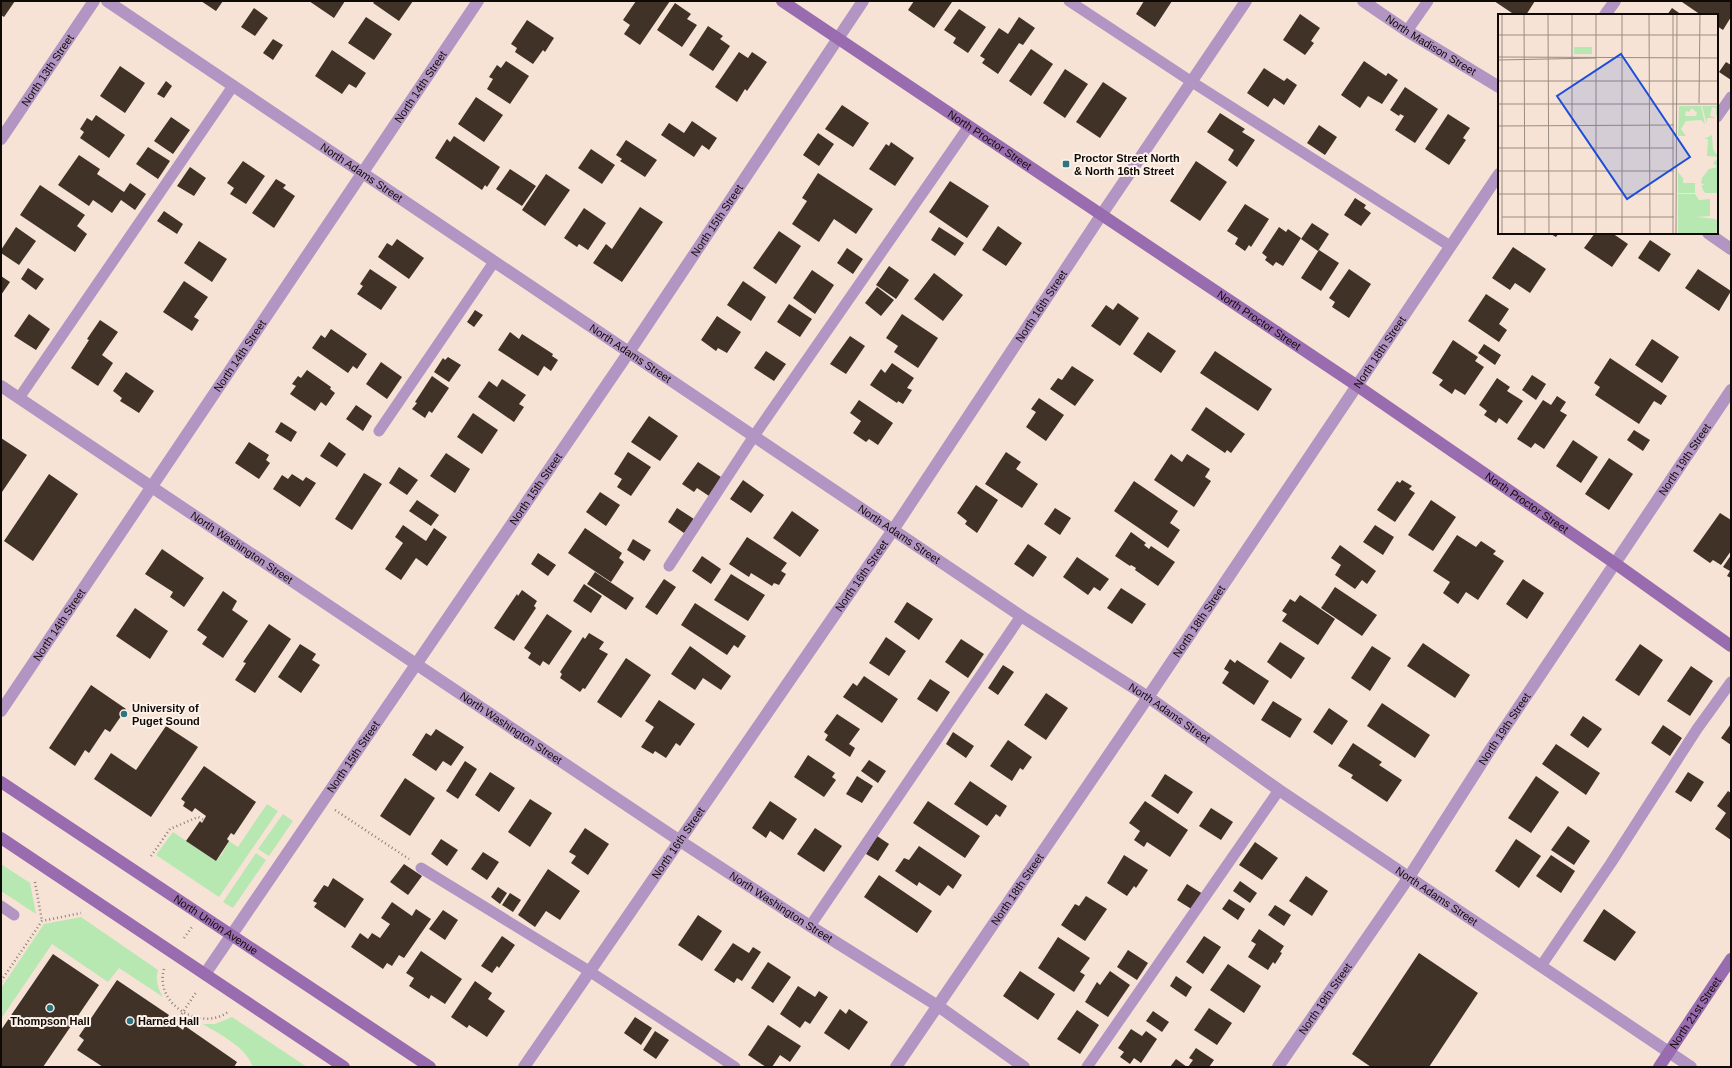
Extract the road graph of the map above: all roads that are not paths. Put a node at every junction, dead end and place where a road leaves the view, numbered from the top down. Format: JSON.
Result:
{"nodes":[{"id":1,"x":94,"y":1,"type":"edge"},
{"id":2,"x":107,"y":1,"type":"edge"},
{"id":3,"x":478,"y":1,"type":"edge"},
{"id":4,"x":782,"y":1,"type":"edge"},
{"id":5,"x":863,"y":1,"type":"edge"},
{"id":6,"x":1069,"y":1,"type":"edge"},
{"id":7,"x":1246,"y":1,"type":"edge"},
{"id":8,"x":1363,"y":1,"type":"edge"},
{"id":9,"x":1428,"y":1,"type":"edge"},
{"id":10,"x":1615,"y":1,"type":"edge"},
{"id":11,"x":1607,"y":14,"type":"edge"},
{"id":12,"x":1407,"y":31,"type":"junction"},
{"id":13,"x":836,"y":39,"type":"junction"},
{"id":14,"x":1192,"y":82,"type":"junction"},
{"id":15,"x":233,"y":86,"type":"junction"},
{"id":16,"x":1498,"y":86,"type":"edge"},
{"id":17,"x":1731,"y":97,"type":"edge"},
{"id":18,"x":1718,"y":116,"type":"edge"},
{"id":19,"x":969,"y":126,"type":"junction"},
{"id":20,"x":1,"y":139,"type":"edge"},
{"id":21,"x":362,"y":173,"type":"junction"},
{"id":22,"x":1498,"y":175,"type":"edge"},
{"id":23,"x":1102,"y":214,"type":"junction"},
{"id":24,"x":1710,"y":234,"type":"edge"},
{"id":25,"x":1450,"y":246,"type":"junction"},
{"id":26,"x":1731,"y":248,"type":"edge"},
{"id":27,"x":494,"y":262,"type":"junction"},
{"id":28,"x":629,"y":352,"type":"junction"},
{"id":29,"x":1,"y":386,"type":"edge"},
{"id":30,"x":1356,"y":386,"type":"junction"},
{"id":31,"x":1731,"y":390,"type":"edge"},
{"id":32,"x":19,"y":398,"type":"junction"},
{"id":33,"x":379,"y":430,"type":"dead end"},
{"id":34,"x":754,"y":436,"type":"junction"},
{"id":35,"x":152,"y":487,"type":"junction"},
{"id":36,"x":893,"y":530,"type":"junction"},
{"id":37,"x":1616,"y":564,"type":"junction"},
{"id":38,"x":669,"y":566,"type":"dead end"},
{"id":39,"x":1021,"y":616,"type":"junction"},
{"id":40,"x":1731,"y":646,"type":"edge"},
{"id":41,"x":416,"y":663,"type":"junction"},
{"id":42,"x":1731,"y":682,"type":"edge"},
{"id":43,"x":1148,"y":697,"type":"junction"},
{"id":44,"x":1,"y":711,"type":"edge"},
{"id":45,"x":1,"y":782,"type":"edge"},
{"id":46,"x":1279,"y":790,"type":"junction"},
{"id":47,"x":1,"y":838,"type":"edge"},
{"id":48,"x":680,"y":841,"type":"junction"},
{"id":49,"x":421,"y":868,"type":"road end"},
{"id":50,"x":1409,"y":877,"type":"junction"},
{"id":51,"x":1,"y":906,"type":"edge"},
{"id":52,"x":14,"y":915,"type":"dead end"},
{"id":53,"x":810,"y":926,"type":"junction"},
{"id":54,"x":230,"y":936,"type":"junction"},
{"id":55,"x":1731,"y":959,"type":"edge"},
{"id":56,"x":1541,"y":966,"type":"junction"},
{"id":57,"x":589,"y":971,"type":"junction"},
{"id":58,"x":205,"y":974,"type":"junction"},
{"id":59,"x":938,"y":1006,"type":"junction"},
{"id":60,"x":1669,"y":1052,"type":"junction"},
{"id":61,"x":344,"y":1067,"type":"edge"},
{"id":62,"x":430,"y":1067,"type":"edge"},
{"id":63,"x":524,"y":1067,"type":"edge"},
{"id":64,"x":735,"y":1067,"type":"edge"},
{"id":65,"x":896,"y":1067,"type":"edge"},
{"id":66,"x":1024,"y":1067,"type":"edge"},
{"id":67,"x":1087,"y":1067,"type":"edge"},
{"id":68,"x":1278,"y":1067,"type":"edge"},
{"id":69,"x":1659,"y":1067,"type":"edge"},
{"id":70,"x":1691,"y":1067,"type":"edge"}],
"edges":[{"from":1,"to":20,"type":"street","name":"North 13th Street"},
{"from":2,"to":15,"type":"street","name":"North Adams Street"},
{"from":3,"to":21,"type":"street","name":"North 14th Street"},
{"from":4,"to":13,"type":"street","name":"North Proctor Street"},
{"from":5,"to":13,"type":"street","name":"North 15th Street"},
{"from":6,"to":14,"type":"lane"},
{"from":7,"to":14,"type":"street","name":"North 16th Street"},
{"from":8,"to":12,"type":"street","name":"North Madison Street"},
{"from":9,"to":12,"type":"lane"},
{"from":10,"to":11,"type":"street"},
{"from":12,"to":16,"type":"street","name":"North Madison Street"},
{"from":13,"to":19,"type":"street","name":"North Proctor Street"},
{"from":13,"to":28,"type":"street","name":"North 15th Street"},
{"from":14,"to":23,"type":"street","name":"North 16th Street"},
{"from":14,"to":25,"type":"lane"},
{"from":15,"to":21,"type":"street","name":"North Adams Street"},
{"from":15,"to":32,"type":"lane"},
{"from":17,"to":18,"type":"lane"},
{"from":19,"to":23,"type":"street","name":"North Proctor Street"},
{"from":19,"to":34,"type":"lane"},
{"from":21,"to":27,"type":"street","name":"North Adams Street"},
{"from":21,"to":35,"type":"street","name":"North 14th Street"},
{"from":22,"to":25,"type":"street","name":"North 18th Street"},
{"from":23,"to":30,"type":"street","name":"North Proctor Street"},
{"from":23,"to":36,"type":"street","name":"North 16th Street"},
{"from":24,"to":26,"type":"street"},
{"from":25,"to":30,"type":"street","name":"North 18th Street"},
{"from":27,"to":28,"type":"street","name":"North Adams Street"},
{"from":27,"to":33,"type":"lane"},
{"from":28,"to":34,"type":"street","name":"North Adams Street"},
{"from":28,"to":41,"type":"street","name":"North 15th Street"},
{"from":29,"to":32,"type":"street","name":"North Washington Street"},
{"from":30,"to":37,"type":"street","name":"North Proctor Street"},
{"from":30,"to":43,"type":"street","name":"North 18th Street"},
{"from":31,"to":37,"type":"street","name":"North 19th Street"},
{"from":32,"to":35,"type":"street","name":"North Washington Street"},
{"from":34,"to":36,"type":"street","name":"North Adams Street"},
{"from":34,"to":38,"type":"lane"},
{"from":35,"to":41,"type":"street","name":"North Washington Street"},
{"from":35,"to":44,"type":"street","name":"North 14th Street"},
{"from":36,"to":39,"type":"street","name":"North Adams Street"},
{"from":36,"to":48,"type":"street","name":"North 16th Street"},
{"from":37,"to":40,"type":"street","name":"North Proctor Street"},
{"from":37,"to":50,"type":"street","name":"North 19th Street"},
{"from":39,"to":43,"type":"street","name":"North Adams Street"},
{"from":39,"to":53,"type":"lane"},
{"from":41,"to":48,"type":"street","name":"North Washington Street"},
{"from":41,"to":54,"type":"street","name":"North 15th Street"},
{"from":42,"to":56,"type":"lane"},
{"from":43,"to":46,"type":"street","name":"North Adams Street"},
{"from":43,"to":59,"type":"street","name":"North 18th Street"},
{"from":45,"to":54,"type":"street","name":"North Union Avenue"},
{"from":46,"to":50,"type":"street","name":"North Adams Street"},
{"from":46,"to":67,"type":"lane"},
{"from":47,"to":58,"type":"street"},
{"from":48,"to":53,"type":"street","name":"North Washington Street"},
{"from":48,"to":57,"type":"street","name":"North 16th Street"},
{"from":49,"to":57,"type":"lane"},
{"from":50,"to":56,"type":"street","name":"North Adams Street"},
{"from":50,"to":68,"type":"street","name":"North 19th Street"},
{"from":51,"to":52,"type":"lane"},
{"from":53,"to":59,"type":"street","name":"North Washington Street"},
{"from":54,"to":58,"type":"street","name":"North 15th Street"},
{"from":54,"to":62,"type":"street","name":"North Union Avenue"},
{"from":55,"to":60,"type":"street","name":"North 21st Street"},
{"from":56,"to":60,"type":"street","name":"North Adams Street"},
{"from":57,"to":63,"type":"street","name":"North 16th Street"},
{"from":57,"to":64,"type":"lane"},
{"from":58,"to":61,"type":"street"},
{"from":59,"to":65,"type":"street","name":"North 18th Street"},
{"from":59,"to":66,"type":"street","name":"North Washington Street"},
{"from":60,"to":69,"type":"street","name":"North 21st Street"},
{"from":60,"to":70,"type":"street","name":"North Adams Street"}]}
